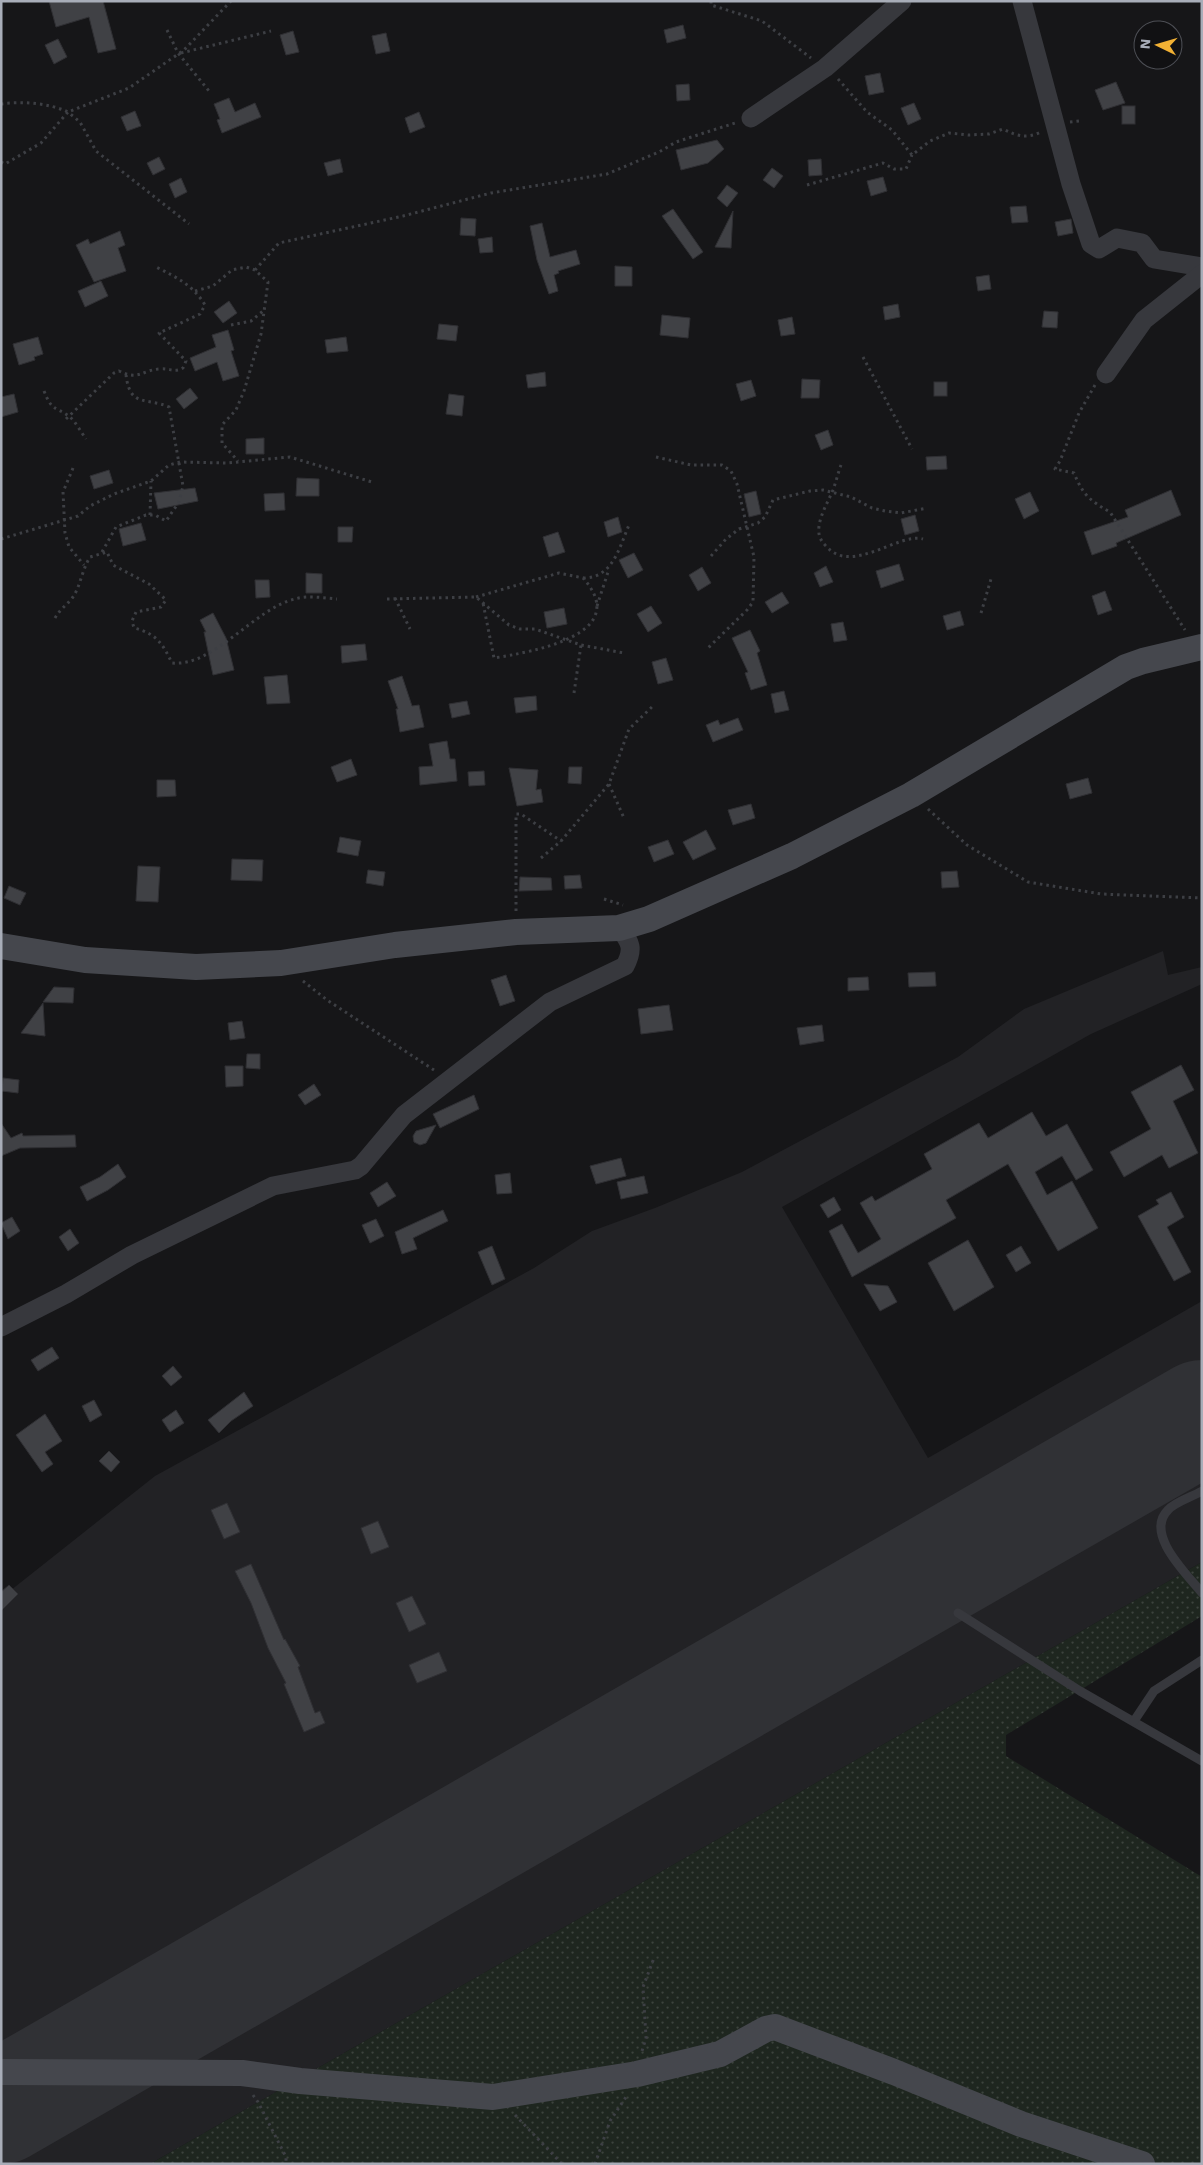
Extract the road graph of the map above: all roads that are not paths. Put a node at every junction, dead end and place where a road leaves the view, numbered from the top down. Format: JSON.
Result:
{"nodes":[{"id":1,"x":902,"y":1,"type":"edge"},
{"id":2,"x":1022,"y":1,"type":"edge"},
{"id":3,"x":752,"y":118,"type":"road end"},
{"id":4,"x":1202,"y":267,"type":"edge"},
{"id":5,"x":1202,"y":274,"type":"edge"},
{"id":6,"x":1106,"y":374,"type":"road end"},
{"id":7,"x":1199,"y":647,"type":"edge"},
{"id":8,"x":619,"y":928,"type":"junction"},
{"id":9,"x":1,"y":946,"type":"edge"},
{"id":10,"x":1,"y":1327,"type":"edge"},
{"id":11,"x":1202,"y":1491,"type":"edge"},
{"id":12,"x":1202,"y":1593,"type":"edge"},
{"id":13,"x":958,"y":1613,"type":"dead end"},
{"id":14,"x":1202,"y":1660,"type":"edge"},
{"id":15,"x":1134,"y":1721,"type":"junction"},
{"id":16,"x":1202,"y":1760,"type":"edge"},
{"id":17,"x":1,"y":2072,"type":"edge"},
{"id":18,"x":1142,"y":2164,"type":"edge"}],
"edges":[{"from":1,"to":3,"type":"street"},
{"from":2,"to":4,"type":"street"},
{"from":5,"to":6,"type":"street"},
{"from":7,"to":8,"type":"main road"},
{"from":8,"to":9,"type":"main road"},
{"from":8,"to":10,"type":"street"},
{"from":11,"to":12,"type":"lane"},
{"from":13,"to":15,"type":"lane"},
{"from":14,"to":15,"type":"lane"},
{"from":15,"to":16,"type":"lane"},
{"from":17,"to":18,"type":"main road"}]}
